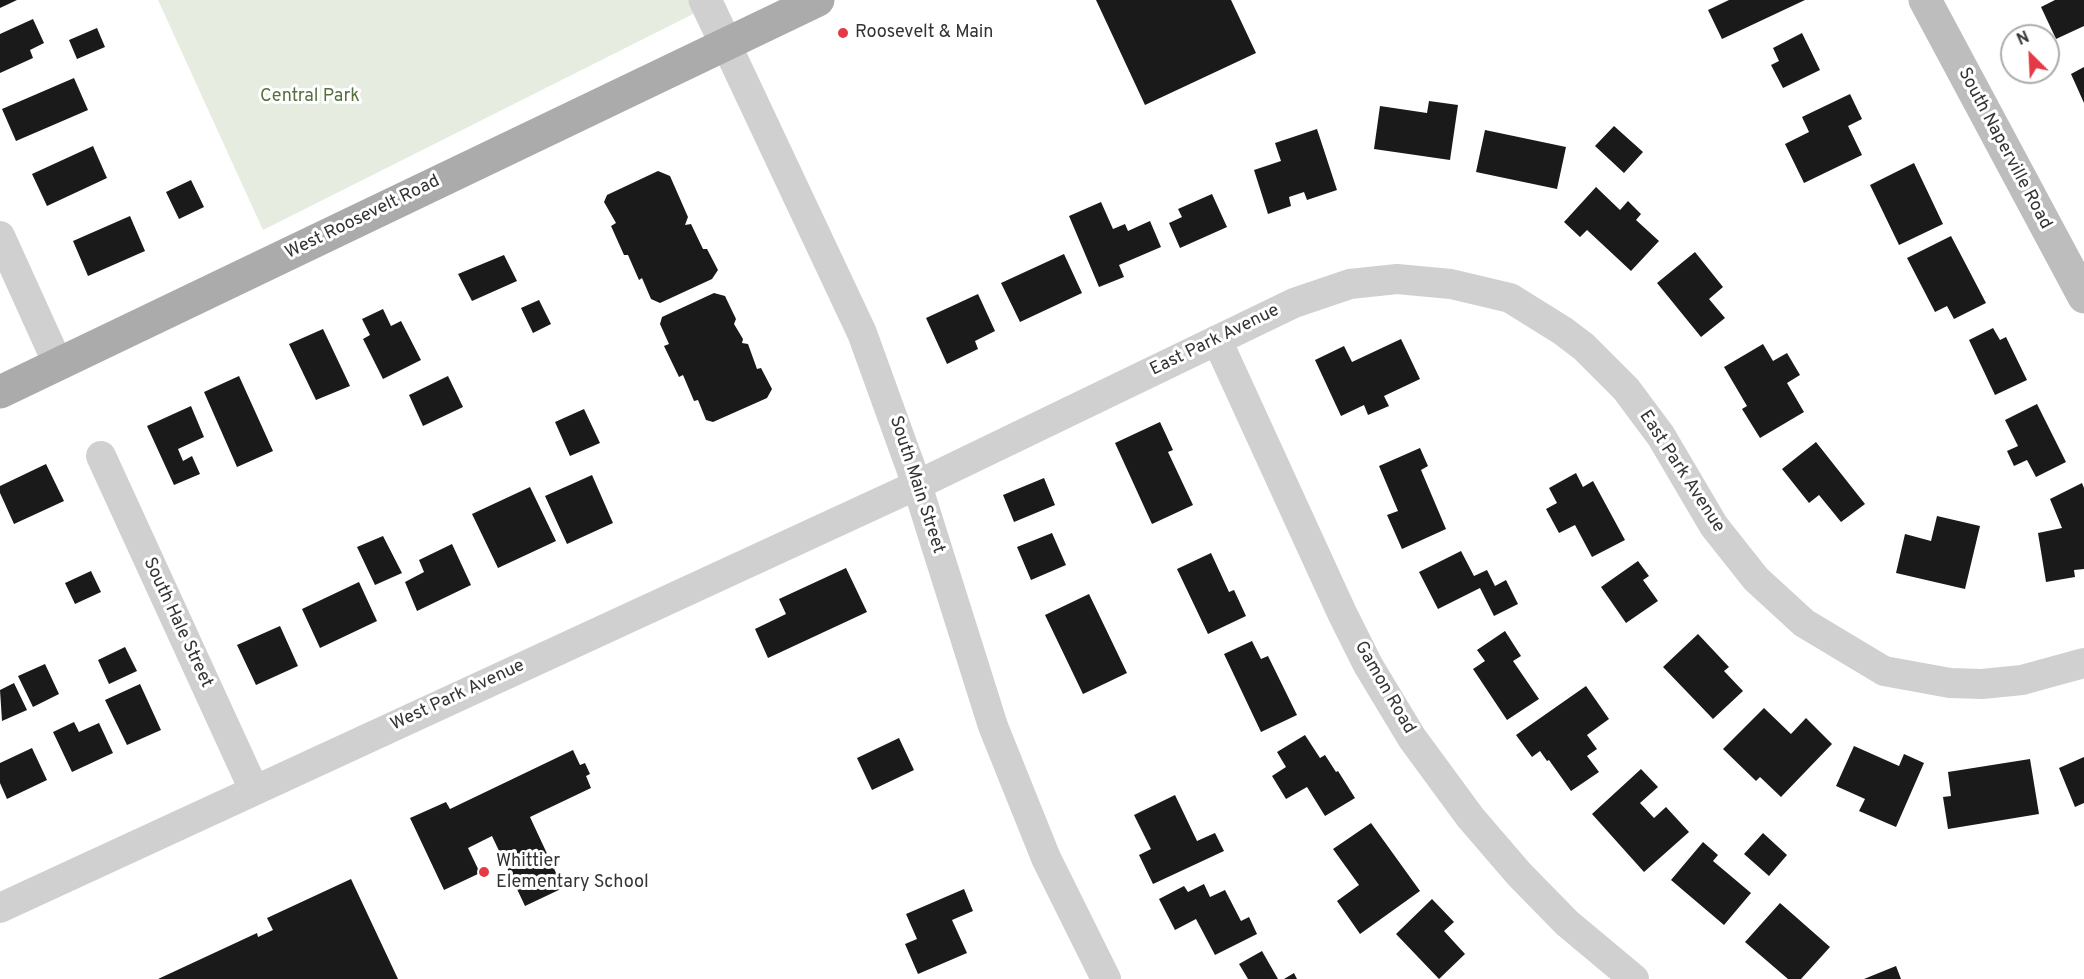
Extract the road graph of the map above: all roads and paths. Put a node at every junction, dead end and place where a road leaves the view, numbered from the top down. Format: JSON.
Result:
{"nodes":[{"id":1,"x":705,"y":0,"type":"edge"},
{"id":2,"x":818,"y":0,"type":"edge"},
{"id":3,"x":1924,"y":0,"type":"edge"},
{"id":4,"x":726,"y":44,"type":"junction"},
{"id":5,"x":0,"y":236,"type":"edge"},
{"id":6,"x":2080,"y":282,"type":"edge"},
{"id":7,"x":1217,"y":340,"type":"junction"},
{"id":8,"x":58,"y":364,"type":"junction"},
{"id":9,"x":0,"y":392,"type":"edge"},
{"id":10,"x":101,"y":456,"type":"dead end"},
{"id":11,"x":917,"y":485,"type":"junction"},
{"id":12,"x":2084,"y":663,"type":"edge"},
{"id":13,"x":254,"y":790,"type":"junction"},
{"id":14,"x":0,"y":908,"type":"edge"},
{"id":15,"x":1106,"y":979,"type":"edge"},
{"id":16,"x":1634,"y":979,"type":"edge"}],
"edges":[{"from":1,"to":4,"type":"street","name":"South Main Street"},
{"from":2,"to":4,"type":"main road","name":"West Roosevelt Road"},
{"from":3,"to":6,"type":"main road","name":"South Naperville Road"},
{"from":4,"to":8,"type":"main road","name":"West Roosevelt Road"},
{"from":4,"to":11,"type":"street","name":"South Main Street"},
{"from":5,"to":8,"type":"street"},
{"from":7,"to":11,"type":"street","name":"East Park Avenue"},
{"from":7,"to":12,"type":"street","name":"East Park Avenue"},
{"from":7,"to":16,"type":"street","name":"Gamon Road"},
{"from":8,"to":9,"type":"main road","name":"West Roosevelt Road"},
{"from":10,"to":13,"type":"street","name":"South Hale Street"},
{"from":11,"to":13,"type":"street","name":"West Park Avenue"},
{"from":11,"to":15,"type":"street","name":"South Main Street"},
{"from":13,"to":14,"type":"street","name":"West Park Avenue"}]}
